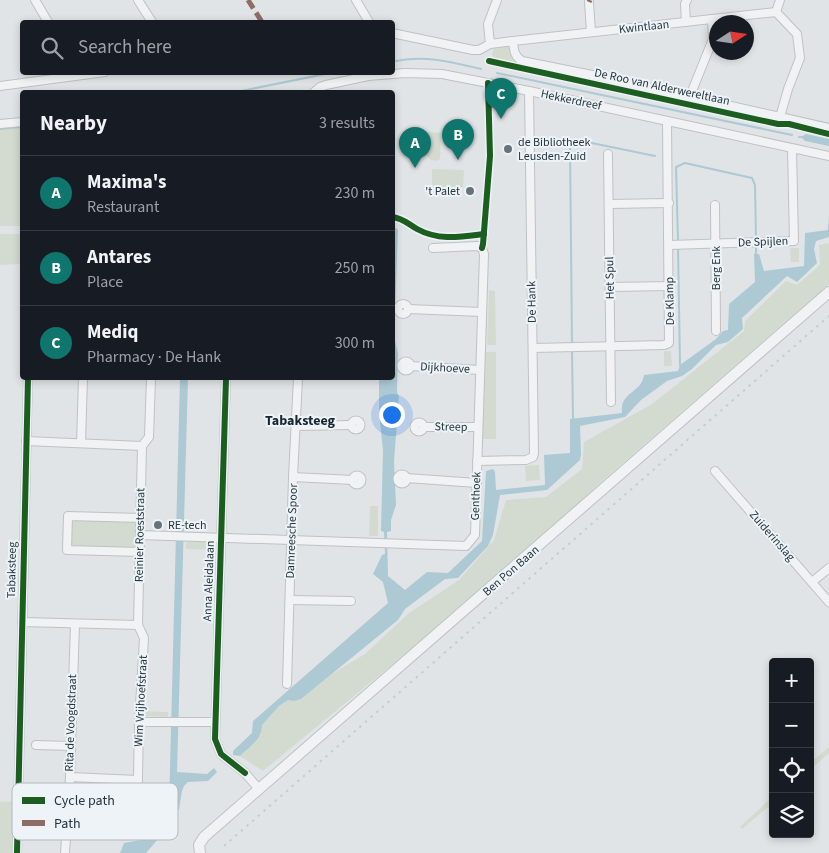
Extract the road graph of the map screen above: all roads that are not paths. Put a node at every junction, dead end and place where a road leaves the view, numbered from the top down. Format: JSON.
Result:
{"nodes":[{"id":1,"x":35,"y":0,"type":"edge"},
{"id":2,"x":138,"y":0,"type":"edge"},
{"id":3,"x":356,"y":0,"type":"edge"},
{"id":4,"x":497,"y":0,"type":"edge"},
{"id":5,"x":687,"y":0,"type":"edge"},
{"id":6,"x":780,"y":0,"type":"edge"},
{"id":7,"x":590,"y":2,"type":"dead end"},
{"id":8,"x":776,"y":12,"type":"junction"},
{"id":9,"x":749,"y":15,"type":"edge"},
{"id":10,"x":709,"y":19,"type":"edge"},
{"id":11,"x":47,"y":20,"type":"edge"},
{"id":12,"x":151,"y":20,"type":"edge"},
{"id":13,"x":369,"y":20,"type":"edge"},
{"id":14,"x":686,"y":22,"type":"junction"},
{"id":15,"x":592,"y":32,"type":"junction"},
{"id":16,"x":395,"y":35,"type":"edge"},
{"id":17,"x":513,"y":41,"type":"junction"},
{"id":18,"x":490,"y":44,"type":"junction"},
{"id":19,"x":709,"y":49,"type":"edge"},
{"id":20,"x":395,"y":74,"type":"edge"},
{"id":21,"x":72,"y":75,"type":"edge"},
{"id":22,"x":380,"y":75,"type":"edge"},
{"id":23,"x":0,"y":86,"type":"edge"},
{"id":24,"x":316,"y":90,"type":"edge"},
{"id":25,"x":529,"y":91,"type":"junction"},
{"id":26,"x":690,"y":96,"type":"junction"},
{"id":27,"x":780,"y":117,"type":"junction"},
{"id":28,"x":668,"y":121,"type":"junction"},
{"id":29,"x":20,"y":122,"type":"edge"},
{"id":30,"x":0,"y":124,"type":"edge"},
{"id":31,"x":829,"y":128,"type":"edge"},
{"id":32,"x":792,"y":149,"type":"junction"},
{"id":33,"x":608,"y":154,"type":"dead end"},
{"id":34,"x":829,"y":156,"type":"edge"},
{"id":35,"x":669,"y":203,"type":"junction"},
{"id":36,"x":609,"y":204,"type":"junction"},
{"id":37,"x":715,"y":205,"type":"dead end"},
{"id":38,"x":716,"y":244,"type":"junction"},
{"id":39,"x":670,"y":245,"type":"junction"},
{"id":40,"x":433,"y":248,"type":"dead end"},
{"id":41,"x":670,"y":286,"type":"junction"},
{"id":42,"x":610,"y":287,"type":"junction"},
{"id":43,"x":829,"y":292,"type":"edge"},
{"id":44,"x":408,"y":309,"type":"dead end"},
{"id":45,"x":482,"y":312,"type":"junction"},
{"id":46,"x":716,"y":332,"type":"dead end"},
{"id":47,"x":610,"y":346,"type":"junction"},
{"id":48,"x":533,"y":348,"type":"junction"},
{"id":49,"x":410,"y":366,"type":"dead end"},
{"id":50,"x":480,"y":370,"type":"junction"},
{"id":51,"x":28,"y":380,"type":"edge"},
{"id":52,"x":83,"y":380,"type":"edge"},
{"id":53,"x":151,"y":380,"type":"edge"},
{"id":54,"x":226,"y":380,"type":"edge"},
{"id":55,"x":298,"y":380,"type":"edge"},
{"id":56,"x":611,"y":402,"type":"dead end"},
{"id":57,"x":351,"y":425,"type":"dead end"},
{"id":58,"x":296,"y":426,"type":"junction"},
{"id":59,"x":424,"y":427,"type":"dead end"},
{"id":60,"x":478,"y":427,"type":"junction"},
{"id":61,"x":26,"y":441,"type":"junction"},
{"id":62,"x":81,"y":443,"type":"junction"},
{"id":63,"x":142,"y":446,"type":"junction"},
{"id":64,"x":477,"y":461,"type":"junction"},
{"id":65,"x":715,"y":471,"type":"dead end"},
{"id":66,"x":293,"y":477,"type":"junction"},
{"id":67,"x":406,"y":478,"type":"dead end"},
{"id":68,"x":353,"y":480,"type":"dead end"},
{"id":69,"x":476,"y":482,"type":"junction"},
{"id":70,"x":141,"y":518,"type":"junction"},
{"id":71,"x":140,"y":535,"type":"junction"},
{"id":72,"x":222,"y":538,"type":"junction"},
{"id":73,"x":291,"y":540,"type":"junction"},
{"id":74,"x":140,"y":552,"type":"junction"},
{"id":75,"x":829,"y":568,"type":"edge"},
{"id":76,"x":812,"y":582,"type":"junction"},
{"id":77,"x":290,"y":600,"type":"junction"},
{"id":78,"x":351,"y":601,"type":"dead end"},
{"id":79,"x":829,"y":602,"type":"edge"},
{"id":80,"x":22,"y":622,"type":"junction"},
{"id":81,"x":74,"y":624,"type":"junction"},
{"id":82,"x":138,"y":625,"type":"junction"},
{"id":83,"x":288,"y":684,"type":"dead end"},
{"id":84,"x":140,"y":722,"type":"junction"},
{"id":85,"x":215,"y":722,"type":"junction"},
{"id":86,"x":36,"y":745,"type":"dead end"},
{"id":87,"x":70,"y":746,"type":"junction"},
{"id":88,"x":70,"y":777,"type":"junction"},
{"id":89,"x":138,"y":780,"type":"junction"},
{"id":90,"x":19,"y":783,"type":"edge"},
{"id":91,"x":70,"y":783,"type":"edge"},
{"id":92,"x":138,"y":783,"type":"edge"},
{"id":93,"x":259,"y":789,"type":"junction"},
{"id":94,"x":17,"y":840,"type":"edge"},
{"id":95,"x":66,"y":840,"type":"edge"},
{"id":96,"x":17,"y":853,"type":"edge"},
{"id":97,"x":65,"y":853,"type":"edge"},
{"id":98,"x":200,"y":853,"type":"edge"}],
"edges":[{"from":1,"to":11,"type":"street"},
{"from":2,"to":12,"type":"street"},
{"from":3,"to":13,"type":"street"},
{"from":4,"to":18,"type":"street"},
{"from":5,"to":14,"type":"street"},
{"from":6,"to":8,"type":"street"},
{"from":7,"to":15,"type":"street"},
{"from":8,"to":9,"type":"street","name":"Kwintlaan"},
{"from":8,"to":27,"type":"street"},
{"from":10,"to":14,"type":"street","name":"Kwintlaan"},
{"from":14,"to":15,"type":"street","name":"Kwintlaan"},
{"from":15,"to":17,"type":"street","name":"Kwintlaan"},
{"from":16,"to":18,"type":"street"},
{"from":17,"to":18,"type":"street"},
{"from":17,"to":26,"type":"street","name":"De Roo van Alderwereltlaan"},
{"from":19,"to":26,"type":"street"},
{"from":20,"to":25,"type":"street","name":"Hekkerdreef"},
{"from":21,"to":23,"type":"street"},
{"from":22,"to":24,"type":"street","name":"Hekkerdreef"},
{"from":25,"to":28,"type":"street","name":"Hekkerdreef"},
{"from":25,"to":48,"type":"street","name":"De Hank"},
{"from":26,"to":27,"type":"street","name":"De Roo van Alderwereltlaan"},
{"from":27,"to":31,"type":"street","name":"De Roo van Alderwereltlaan"},
{"from":28,"to":32,"type":"street","name":"Hekkerdreef"},
{"from":28,"to":35,"type":"street","name":"De Klamp"},
{"from":29,"to":30,"type":"street"},
{"from":32,"to":34,"type":"street","name":"Hekkerdreef"},
{"from":32,"to":38,"type":"street","name":"De Spijlen"},
{"from":33,"to":36,"type":"street","name":"Het Spul"},
{"from":35,"to":36,"type":"street"},
{"from":35,"to":39,"type":"street","name":"De Klamp"},
{"from":36,"to":42,"type":"street","name":"Het Spul"},
{"from":37,"to":38,"type":"street","name":"Berg Enk"},
{"from":38,"to":39,"type":"street","name":"De Spijlen"},
{"from":38,"to":46,"type":"street","name":"Berg Enk"},
{"from":39,"to":41,"type":"street","name":"De Klamp"},
{"from":40,"to":45,"type":"street","name":"Genthoek"},
{"from":41,"to":42,"type":"street"},
{"from":41,"to":47,"type":"street","name":"De Klamp"},
{"from":42,"to":47,"type":"street","name":"Het Spul"},
{"from":43,"to":93,"type":"street","name":"Ben Pon Baan"},
{"from":44,"to":45,"type":"street"},
{"from":45,"to":50,"type":"street","name":"Genthoek"},
{"from":47,"to":48,"type":"street","name":"De Klamp"},
{"from":47,"to":56,"type":"street","name":"Het Spul"},
{"from":48,"to":64,"type":"street","name":"De Hank"},
{"from":49,"to":50,"type":"street","name":"Dijkhoeve"},
{"from":50,"to":60,"type":"street","name":"Genthoek"},
{"from":51,"to":61,"type":"street","name":"Tabaksteeg"},
{"from":52,"to":62,"type":"street"},
{"from":53,"to":63,"type":"street","name":"Reinier Roeststraat"},
{"from":54,"to":72,"type":"street","name":"Anna Aleidalaan"},
{"from":55,"to":58,"type":"street","name":"Damreesche Spoor"},
{"from":57,"to":58,"type":"street"},
{"from":58,"to":66,"type":"street","name":"Damreesche Spoor"},
{"from":59,"to":60,"type":"street","name":"Streep"},
{"from":60,"to":64,"type":"street","name":"Genthoek"},
{"from":61,"to":62,"type":"street"},
{"from":61,"to":80,"type":"street","name":"Tabaksteeg"},
{"from":62,"to":63,"type":"street"},
{"from":63,"to":70,"type":"street","name":"Reinier Roeststraat"},
{"from":64,"to":69,"type":"street","name":"Genthoek"},
{"from":65,"to":76,"type":"street","name":"Zuiderinslag"},
{"from":66,"to":68,"type":"street"},
{"from":66,"to":73,"type":"street","name":"Damreesche Spoor"},
{"from":67,"to":69,"type":"street"},
{"from":69,"to":73,"type":"street","name":"Genthoek"},
{"from":70,"to":71,"type":"street","name":"Reinier Roeststraat"},
{"from":70,"to":74,"type":"street"},
{"from":71,"to":72,"type":"street","name":"Genthoek"},
{"from":71,"to":74,"type":"street","name":"Reinier Roeststraat"},
{"from":72,"to":73,"type":"street","name":"Genthoek"},
{"from":72,"to":85,"type":"street","name":"Anna Aleidalaan"},
{"from":73,"to":77,"type":"street","name":"Damreesche Spoor"},
{"from":74,"to":82,"type":"street","name":"Reinier Roeststraat"},
{"from":75,"to":76,"type":"street"},
{"from":76,"to":79,"type":"street","name":"Zuiderinslag"},
{"from":77,"to":78,"type":"street"},
{"from":77,"to":83,"type":"street","name":"Damreesche Spoor"},
{"from":80,"to":81,"type":"street"},
{"from":80,"to":90,"type":"street","name":"Tabaksteeg"},
{"from":81,"to":82,"type":"street"},
{"from":81,"to":87,"type":"street","name":"Rita de Voogdstraat"},
{"from":82,"to":84,"type":"street","name":"Wim Vrijhoefstraat"},
{"from":84,"to":85,"type":"street"},
{"from":84,"to":89,"type":"street","name":"Wim Vrijhoefstraat"},
{"from":85,"to":93,"type":"street","name":"Anna Aleidalaan"},
{"from":86,"to":87,"type":"street"},
{"from":87,"to":88,"type":"street","name":"Rita de Voogdstraat"},
{"from":88,"to":89,"type":"street"},
{"from":88,"to":91,"type":"street","name":"Rita de Voogdstraat"},
{"from":89,"to":92,"type":"street","name":"Wim Vrijhoefstraat"},
{"from":93,"to":98,"type":"street","name":"Ben Pon Baan"},
{"from":94,"to":96,"type":"street","name":"Tabaksteeg"},
{"from":95,"to":97,"type":"street","name":"Rita de Voogdstraat"}]}
